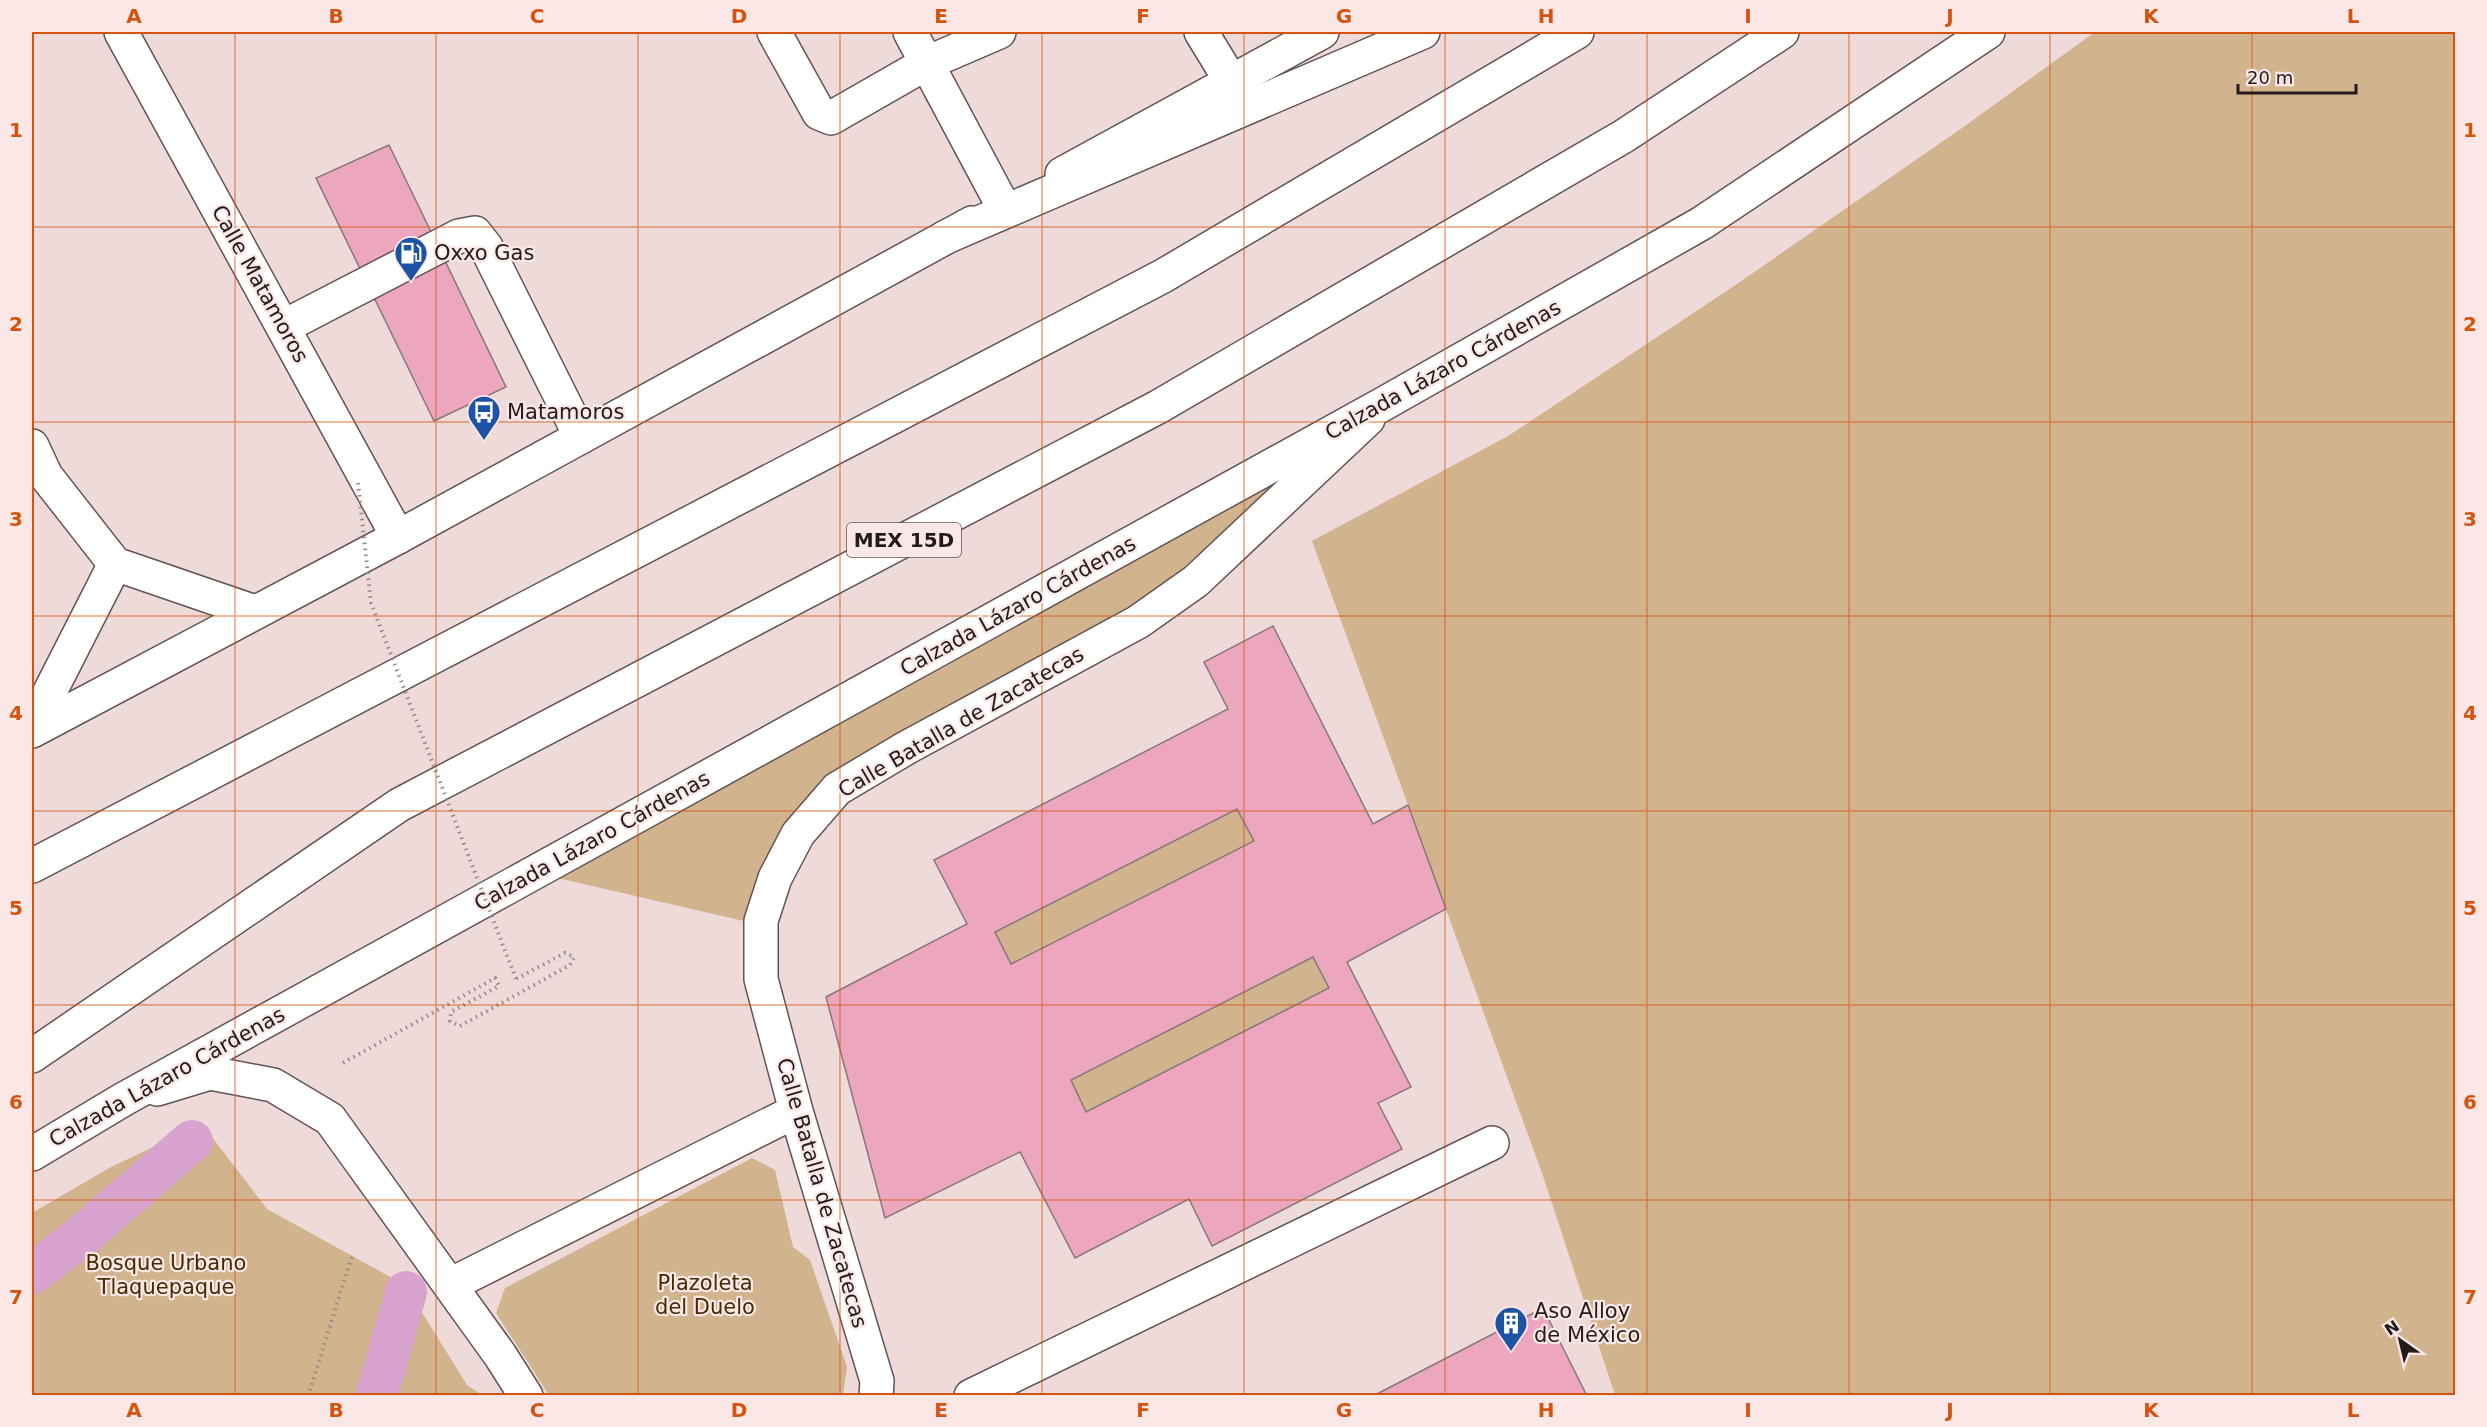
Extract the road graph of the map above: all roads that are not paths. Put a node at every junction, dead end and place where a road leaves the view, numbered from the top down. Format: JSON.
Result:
{"nodes":[{"id":1,"x":122,"y":32,"type":"edge"},
{"id":2,"x":774,"y":32,"type":"edge"},
{"id":3,"x":910,"y":32,"type":"edge"},
{"id":4,"x":999,"y":32,"type":"edge"},
{"id":5,"x":1201,"y":32,"type":"edge"},
{"id":6,"x":1322,"y":32,"type":"edge"},
{"id":7,"x":1423,"y":32,"type":"edge"},
{"id":8,"x":1577,"y":32,"type":"edge"},
{"id":9,"x":1782,"y":32,"type":"edge"},
{"id":10,"x":1988,"y":32,"type":"edge"},
{"id":11,"x":927,"y":63,"type":"junction"},
{"id":12,"x":1231,"y":81,"type":"junction"},
{"id":13,"x":1003,"y":206,"type":"junction"},
{"id":14,"x":946,"y":237,"type":"junction"},
{"id":15,"x":283,"y":327,"type":"junction"},
{"id":16,"x":1385,"y":403,"type":"junction"},
{"id":17,"x":581,"y":437,"type":"junction"},
{"id":18,"x":32,"y":446,"type":"edge"},
{"id":19,"x":39,"y":478,"type":"edge"},
{"id":20,"x":398,"y":537,"type":"junction"},
{"id":21,"x":115,"y":564,"type":"junction"},
{"id":22,"x":255,"y":612,"type":"junction"},
{"id":23,"x":32,"y":729,"type":"edge"},
{"id":24,"x":32,"y":866,"type":"edge"},
{"id":25,"x":32,"y":1056,"type":"edge"},
{"id":26,"x":124,"y":1099,"type":"junction"},
{"id":27,"x":796,"y":1111,"type":"junction"},
{"id":28,"x":1492,"y":1143,"type":"dead end"},
{"id":29,"x":32,"y":1154,"type":"edge"},
{"id":30,"x":450,"y":1285,"type":"junction"},
{"id":31,"x":526,"y":1395,"type":"edge"},
{"id":32,"x":876,"y":1395,"type":"edge"},
{"id":33,"x":971,"y":1395,"type":"edge"}],
"edges":[{"from":1,"to":15,"type":"main road","name":"Calle Matamoros"},
{"from":2,"to":11,"type":"main road"},
{"from":3,"to":11,"type":"main road"},
{"from":4,"to":11,"type":"main road"},
{"from":5,"to":12,"type":"main road"},
{"from":6,"to":12,"type":"main road"},
{"from":7,"to":14,"type":"main road"},
{"from":8,"to":24,"type":"main road"},
{"from":9,"to":25,"type":"main road","number":"MEX 15D"},
{"from":10,"to":16,"type":"main road","name":"Calzada Lázaro Cárdenas"},
{"from":11,"to":13,"type":"main road"},
{"from":12,"to":13,"type":"main road"},
{"from":13,"to":14,"type":"main road"},
{"from":14,"to":17,"type":"main road"},
{"from":15,"to":17,"type":"main road"},
{"from":15,"to":20,"type":"main road","name":"Calle Matamoros"},
{"from":16,"to":26,"type":"main road","name":"Calzada Lázaro Cárdenas"},
{"from":16,"to":27,"type":"main road","name":"Calle Batalla de Zacatecas"},
{"from":17,"to":20,"type":"main road"},
{"from":18,"to":19,"type":"main road"},
{"from":19,"to":21,"type":"main road"},
{"from":20,"to":22,"type":"main road"},
{"from":21,"to":22,"type":"main road"},
{"from":21,"to":23,"type":"main road"},
{"from":22,"to":23,"type":"main road"},
{"from":26,"to":29,"type":"main road","name":"Calzada Lázaro Cárdenas"},
{"from":26,"to":30,"type":"main road"},
{"from":27,"to":30,"type":"main road"},
{"from":27,"to":32,"type":"main road","name":"Calle Batalla de Zacatecas"},
{"from":28,"to":33,"type":"main road"},
{"from":30,"to":31,"type":"main road"}]}
